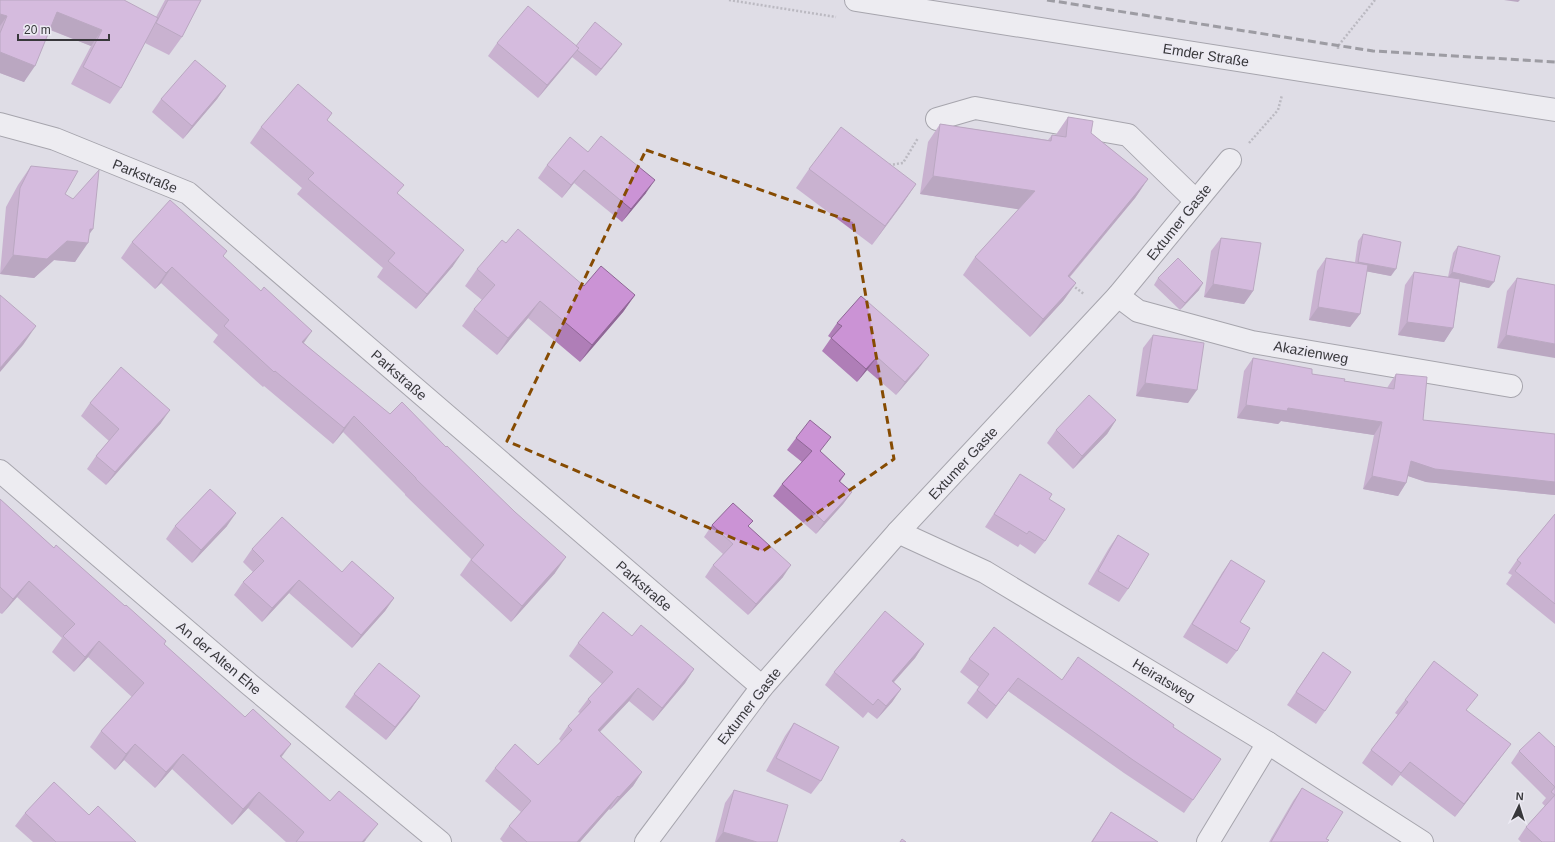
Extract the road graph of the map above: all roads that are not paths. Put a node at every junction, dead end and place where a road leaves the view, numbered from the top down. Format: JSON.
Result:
{"nodes":[{"id":1,"x":856,"y":0,"type":"edge"},
{"id":2,"x":1555,"y":110,"type":"edge"},
{"id":3,"x":937,"y":119,"type":"road end"},
{"id":4,"x":0,"y":124,"type":"edge"},
{"id":5,"x":1230,"y":160,"type":"road end"},
{"id":6,"x":1196,"y":201,"type":"junction"},
{"id":7,"x":1111,"y":304,"type":"junction"},
{"id":8,"x":1511,"y":386,"type":"dead end"},
{"id":9,"x":0,"y":471,"type":"edge"},
{"id":10,"x":898,"y":532,"type":"junction"},
{"id":11,"x":762,"y":687,"type":"junction"},
{"id":12,"x":1268,"y":743,"type":"junction"},
{"id":13,"x":440,"y":842,"type":"edge"},
{"id":14,"x":646,"y":842,"type":"edge"},
{"id":15,"x":1208,"y":842,"type":"edge"},
{"id":16,"x":1422,"y":842,"type":"edge"}],
"edges":[{"from":1,"to":2,"type":"street","name":"Emder Straße"},
{"from":3,"to":6,"type":"street"},
{"from":4,"to":11,"type":"street","name":"Parkstraße"},
{"from":5,"to":6,"type":"street","name":"Extumer Gaste"},
{"from":6,"to":7,"type":"street","name":"Extumer Gaste"},
{"from":7,"to":8,"type":"street","name":"Akazienweg"},
{"from":7,"to":10,"type":"street","name":"Extumer Gaste"},
{"from":9,"to":13,"type":"street","name":"An der Alten Ehe"},
{"from":10,"to":11,"type":"street","name":"Extumer Gaste"},
{"from":10,"to":12,"type":"street","name":"Heiratsweg"},
{"from":11,"to":14,"type":"street","name":"Extumer Gaste"},
{"from":12,"to":15,"type":"street"},
{"from":12,"to":16,"type":"street","name":"Heiratsweg"}]}
